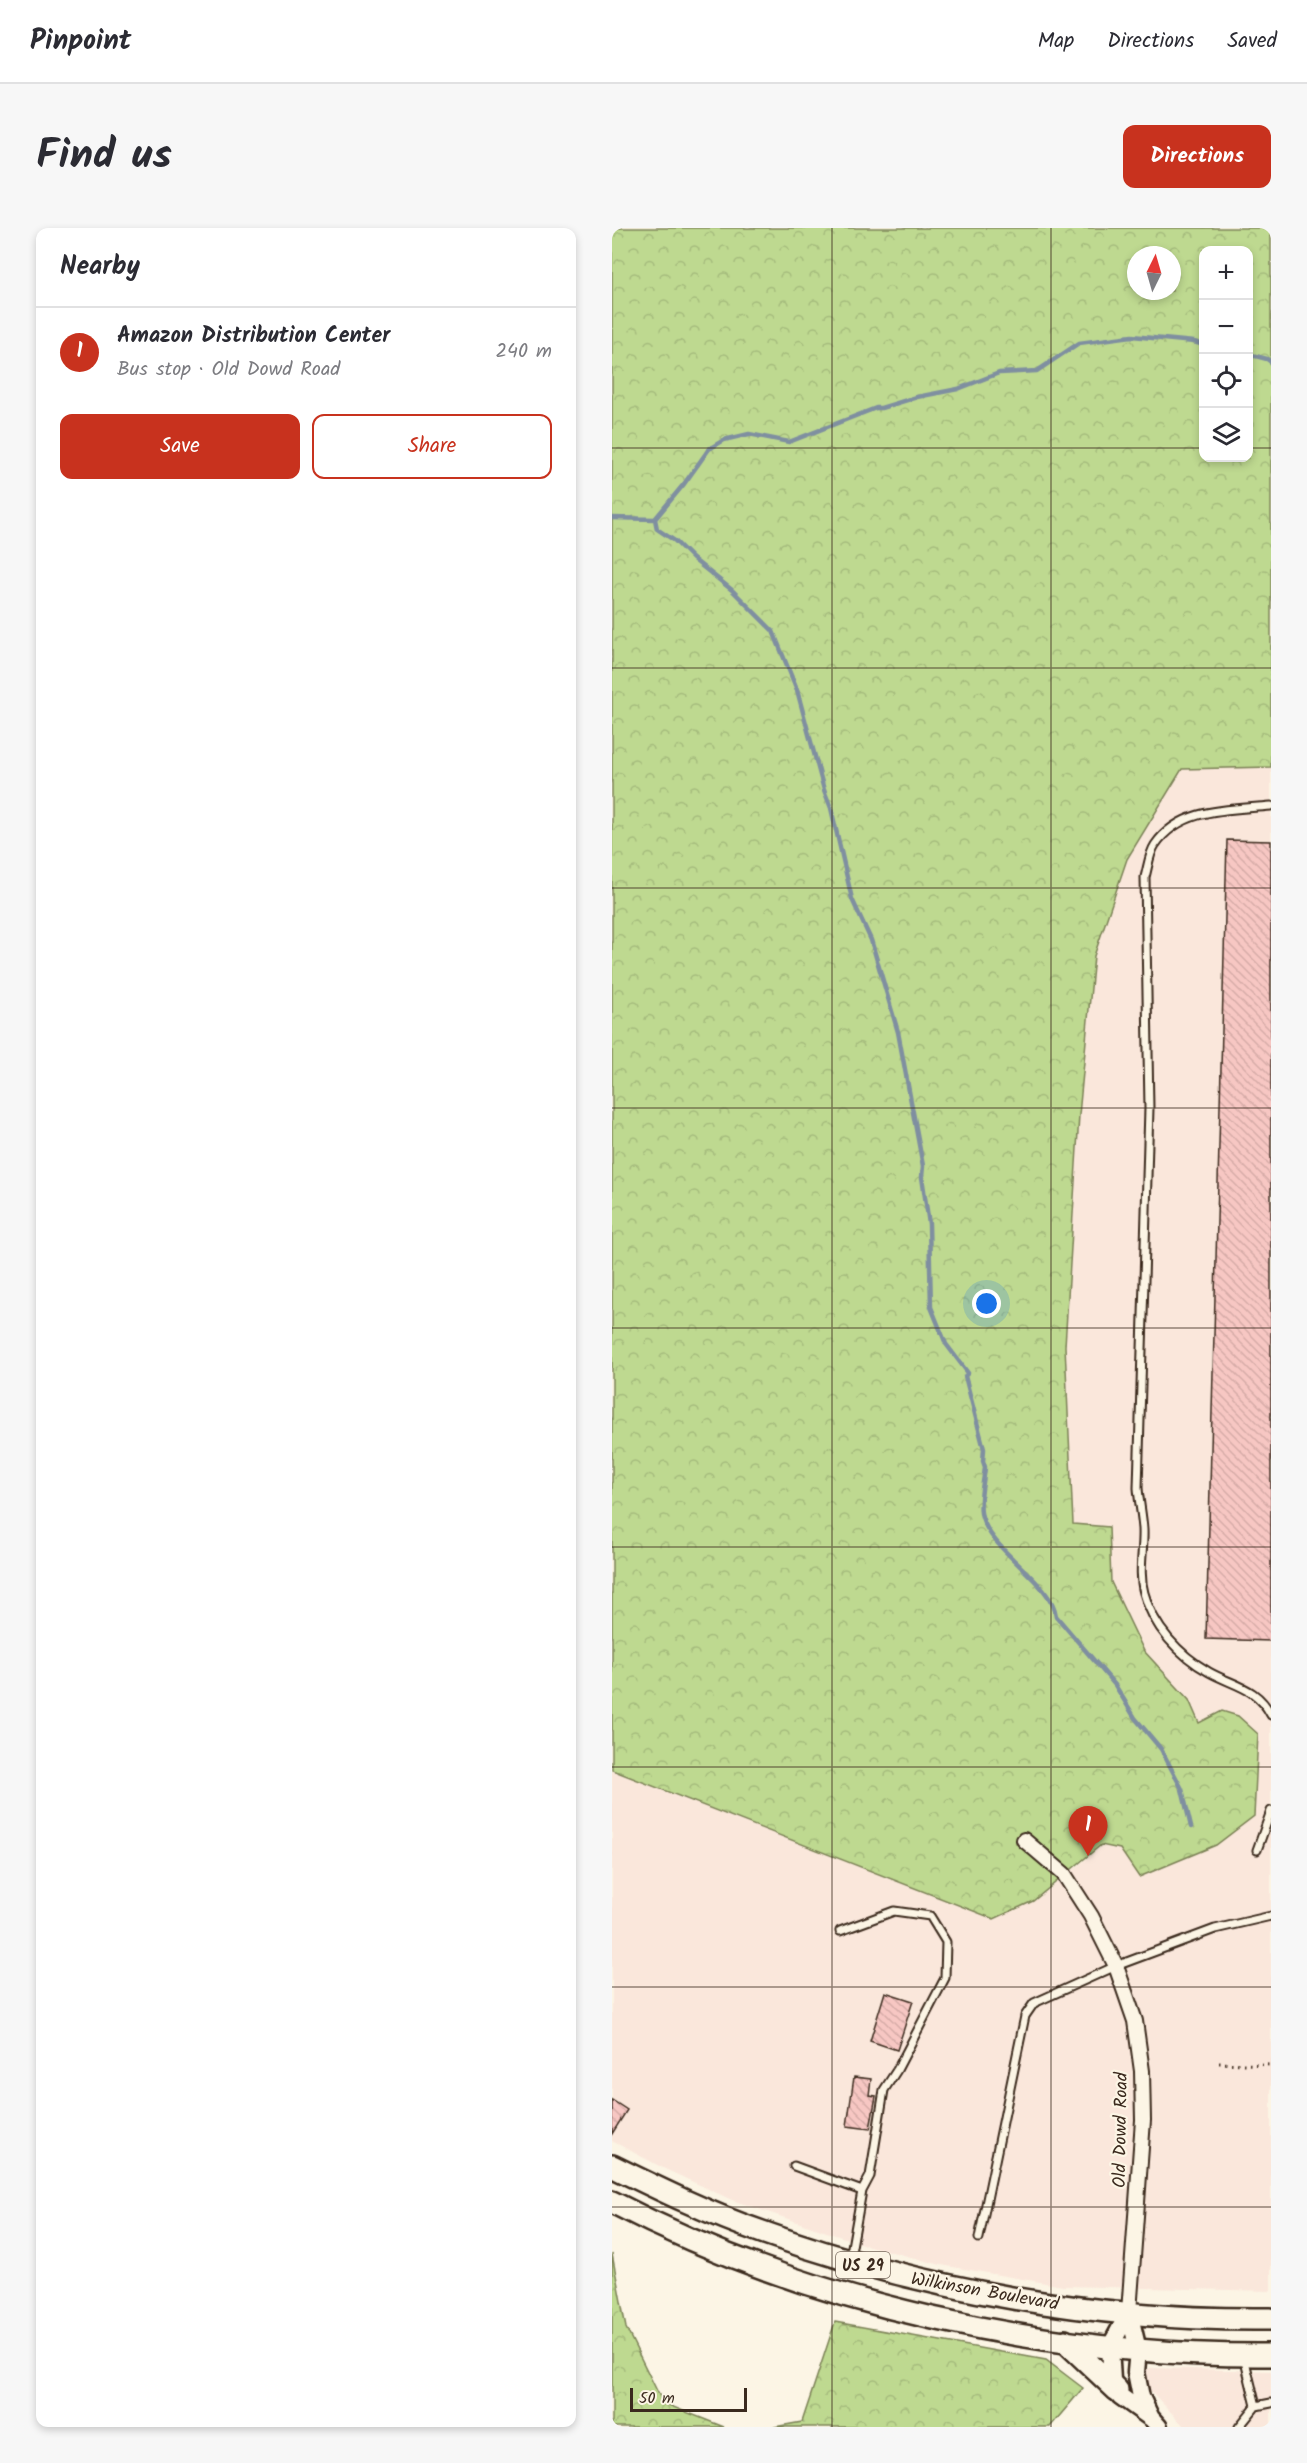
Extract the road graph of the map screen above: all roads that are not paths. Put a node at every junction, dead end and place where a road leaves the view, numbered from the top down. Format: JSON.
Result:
{"nodes":[{"id":1,"x":1271,"y":806,"type":"edge"},
{"id":2,"x":1271,"y":1715,"type":"edge"},
{"id":3,"x":1271,"y":1811,"type":"edge"},
{"id":4,"x":1024,"y":1839,"type":"dead end"},
{"id":5,"x":1257,"y":1851,"type":"dead end"},
{"id":6,"x":1271,"y":1916,"type":"edge"},
{"id":7,"x":840,"y":1931,"type":"dead end"},
{"id":8,"x":1116,"y":1966,"type":"junction"},
{"id":9,"x":612,"y":2166,"type":"edge"},
{"id":10,"x":794,"y":2166,"type":"dead end"},
{"id":11,"x":862,"y":2191,"type":"junction"},
{"id":12,"x":612,"y":2202,"type":"edge"},
{"id":13,"x":979,"y":2238,"type":"dead end"},
{"id":14,"x":849,"y":2261,"type":"junction"},
{"id":15,"x":1129,"y":2312,"type":"junction"},
{"id":16,"x":1271,"y":2319,"type":"edge"},
{"id":17,"x":1065,"y":2341,"type":"junction"},
{"id":18,"x":1110,"y":2347,"type":"junction"},
{"id":19,"x":1138,"y":2350,"type":"junction"},
{"id":20,"x":1244,"y":2355,"type":"junction"},
{"id":21,"x":1271,"y":2355,"type":"edge"},
{"id":22,"x":1117,"y":2390,"type":"junction"},
{"id":23,"x":1270,"y":2405,"type":"edge"},
{"id":24,"x":1256,"y":2406,"type":"junction"},
{"id":25,"x":1154,"y":2424,"type":"edge"},
{"id":26,"x":1239,"y":2427,"type":"edge"}],
"edges":[{"from":1,"to":2,"type":"lane"},
{"from":3,"to":5,"type":"lane"},
{"from":4,"to":8,"type":"street","name":"Old Dowd Road"},
{"from":6,"to":8,"type":"lane"},
{"from":7,"to":11,"type":"lane"},
{"from":8,"to":13,"type":"lane"},
{"from":8,"to":15,"type":"street","name":"Old Dowd Road"},
{"from":9,"to":14,"type":"main road","name":"Wilkinson Boulevard","number":"US 29"},
{"from":10,"to":11,"type":"lane"},
{"from":11,"to":14,"type":"lane"},
{"from":12,"to":17,"type":"main road","name":"Wilkinson Boulevard","number":"US 29"},
{"from":14,"to":15,"type":"main road","name":"Wilkinson Boulevard","number":"US 29"},
{"from":15,"to":16,"type":"main road","name":"Wilkinson Boulevard","number":"US 29"},
{"from":15,"to":18,"type":"street","name":"Old Dowd Road"},
{"from":15,"to":19,"type":"street","name":"Old Dowd Road"},
{"from":17,"to":18,"type":"main road","name":"Wilkinson Boulevard","number":"US 29"},
{"from":17,"to":22,"type":"main road"},
{"from":18,"to":19,"type":"main road","name":"Wilkinson Boulevard","number":"US 29"},
{"from":18,"to":22,"type":"street"},
{"from":19,"to":20,"type":"main road","name":"Wilkinson Boulevard","number":"US 29"},
{"from":19,"to":25,"type":"street","name":"Old Dowd Road"},
{"from":20,"to":21,"type":"main road","name":"Wilkinson Boulevard","number":"US 29"},
{"from":20,"to":24,"type":"lane"},
{"from":22,"to":25,"type":"street","name":"Old Dowd Road"},
{"from":23,"to":24,"type":"lane"},
{"from":24,"to":26,"type":"lane"}]}
